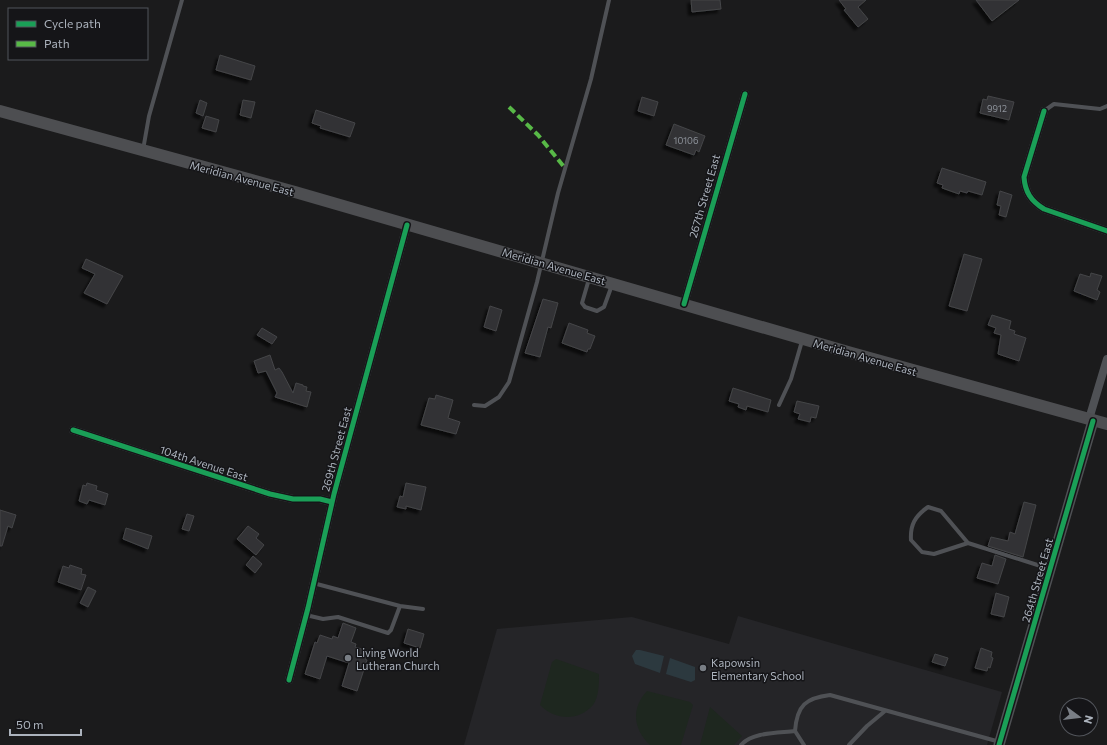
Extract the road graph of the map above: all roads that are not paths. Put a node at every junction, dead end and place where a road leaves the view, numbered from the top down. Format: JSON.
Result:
{"nodes":[{"id":1,"x":182,"y":0,"type":"edge"},
{"id":2,"x":609,"y":0,"type":"edge"},
{"id":3,"x":745,"y":94,"type":"dead end"},
{"id":4,"x":1107,"y":106,"type":"edge"},
{"id":5,"x":0,"y":111,"type":"edge"},
{"id":6,"x":1044,"y":111,"type":"joint"},
{"id":7,"x":142,"y":150,"type":"junction"},
{"id":8,"x":407,"y":225,"type":"junction"},
{"id":9,"x":1107,"y":231,"type":"edge"},
{"id":10,"x":542,"y":263,"type":"junction"},
{"id":11,"x":590,"y":277,"type":"junction"},
{"id":12,"x":612,"y":283,"type":"junction"},
{"id":13,"x":684,"y":304,"type":"junction"},
{"id":14,"x":803,"y":339,"type":"junction"},
{"id":15,"x":1107,"y":359,"type":"edge"},
{"id":16,"x":474,"y":405,"type":"dead end"},
{"id":17,"x":779,"y":405,"type":"dead end"},
{"id":18,"x":1091,"y":420,"type":"junction"},
{"id":19,"x":1107,"y":424,"type":"edge"},
{"id":20,"x":73,"y":430,"type":"dead end"},
{"id":21,"x":332,"y":502,"type":"junction"},
{"id":22,"x":968,"y":543,"type":"junction"},
{"id":23,"x":1050,"y":569,"type":"junction"},
{"id":24,"x":314,"y":583,"type":"junction"},
{"id":25,"x":400,"y":606,"type":"junction"},
{"id":26,"x":424,"y":609,"type":"dead end"},
{"id":27,"x":306,"y":615,"type":"junction"},
{"id":28,"x":290,"y":680,"type":"dead end"},
{"id":29,"x":885,"y":711,"type":"junction"},
{"id":30,"x":795,"y":731,"type":"junction"},
{"id":31,"x":1000,"y":743,"type":"edge"},
{"id":32,"x":741,"y":745,"type":"edge"},
{"id":33,"x":804,"y":745,"type":"edge"},
{"id":34,"x":850,"y":745,"type":"edge"}],
"edges":[{"from":1,"to":7,"type":"lane"},
{"from":2,"to":10,"type":"lane"},
{"from":3,"to":13,"type":"street","name":"267th Street East"},
{"from":4,"to":6,"type":"lane"},
{"from":5,"to":7,"type":"main road","name":"Meridian Avenue East"},
{"from":6,"to":9,"type":"street"},
{"from":7,"to":8,"type":"main road","name":"Meridian Avenue East"},
{"from":8,"to":10,"type":"main road","name":"Meridian Avenue East"},
{"from":8,"to":21,"type":"street","name":"269th Street East"},
{"from":10,"to":11,"type":"main road","name":"Meridian Avenue East"},
{"from":10,"to":16,"type":"lane"},
{"from":11,"to":12,"type":"main road","name":"Meridian Avenue East"},
{"from":11,"to":12,"type":"lane"},
{"from":12,"to":13,"type":"main road","name":"Meridian Avenue East"},
{"from":13,"to":14,"type":"main road","name":"Meridian Avenue East"},
{"from":14,"to":17,"type":"lane"},
{"from":14,"to":18,"type":"main road","name":"Meridian Avenue East"},
{"from":15,"to":18,"type":"street"},
{"from":18,"to":19,"type":"main road","name":"Meridian Avenue East"},
{"from":18,"to":23,"type":"street","name":"264th Street East"},
{"from":20,"to":21,"type":"street","name":"104th Avenue East"},
{"from":21,"to":24,"type":"street","name":"269th Street East"},
{"from":22,"to":22,"type":"lane"},
{"from":22,"to":23,"type":"lane"},
{"from":23,"to":31,"type":"street","name":"264th Street East"},
{"from":24,"to":25,"type":"lane"},
{"from":24,"to":27,"type":"street","name":"269th Street East"},
{"from":25,"to":26,"type":"lane"},
{"from":25,"to":27,"type":"lane"},
{"from":27,"to":28,"type":"street","name":"269th Street East"},
{"from":29,"to":30,"type":"lane"},
{"from":29,"to":31,"type":"lane"},
{"from":29,"to":34,"type":"lane"},
{"from":30,"to":32,"type":"lane"},
{"from":30,"to":33,"type":"lane"}]}
